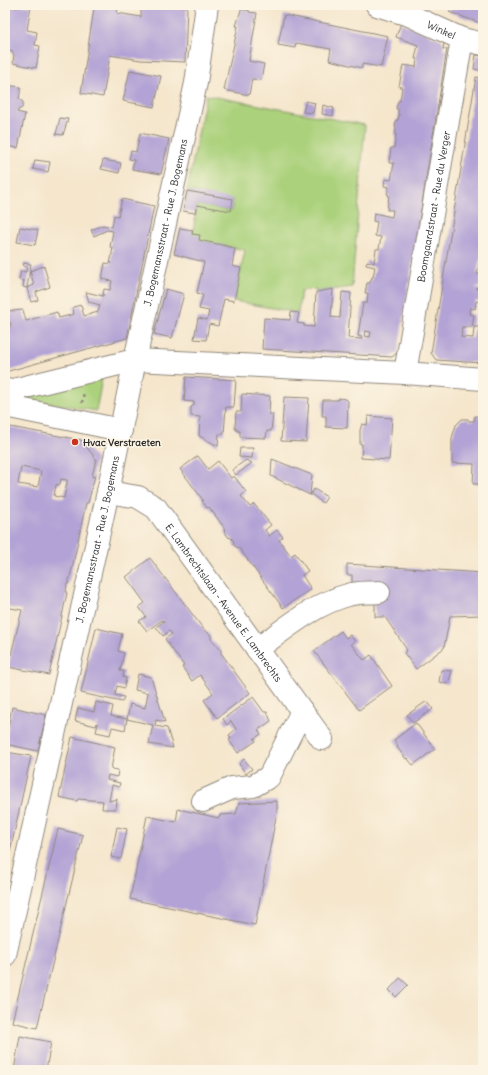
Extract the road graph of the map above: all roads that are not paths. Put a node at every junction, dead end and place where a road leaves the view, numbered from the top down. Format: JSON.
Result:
{"nodes":[{"id":1,"x":207,"y":5,"type":"edge"},
{"id":2,"x":377,"y":5,"type":"edge"},
{"id":3,"x":462,"y":39,"type":"junction"},
{"id":4,"x":483,"y":44,"type":"edge"},
{"id":5,"x":135,"y":360,"type":"junction"},
{"id":6,"x":405,"y":373,"type":"junction"},
{"id":7,"x":483,"y":379,"type":"edge"},
{"id":8,"x":5,"y":392,"type":"edge"},
{"id":9,"x":5,"y":406,"type":"edge"},
{"id":10,"x":121,"y":430,"type":"junction"},
{"id":11,"x":108,"y":492,"type":"junction"},
{"id":12,"x":379,"y":592,"type":"dead end"},
{"id":13,"x":258,"y":649,"type":"junction"},
{"id":14,"x":302,"y":711,"type":"junction"},
{"id":15,"x":322,"y":739,"type":"dead end"},
{"id":16,"x":203,"y":800,"type":"dead end"},
{"id":17,"x":5,"y":955,"type":"edge"}],
"edges":[{"from":1,"to":5,"type":"street","name":"J. Bogemansstraat - Rue J. Bogemans"},
{"from":2,"to":3,"type":"street","name":"Winkel"},
{"from":3,"to":4,"type":"street","name":"Winkel"},
{"from":3,"to":6,"type":"street","name":"Boomgaardstraat - Rue du Verger"},
{"from":5,"to":6,"type":"street"},
{"from":5,"to":8,"type":"street"},
{"from":5,"to":10,"type":"street","name":"J. Bogemansstraat - Rue J. Bogemans"},
{"from":6,"to":7,"type":"street"},
{"from":9,"to":10,"type":"street"},
{"from":10,"to":11,"type":"street","name":"J. Bogemansstraat - Rue J. Bogemans"},
{"from":11,"to":13,"type":"street","name":"E. Lambrechtslaan - Avenue E. Lambrechts"},
{"from":11,"to":17,"type":"street","name":"J. Bogemansstraat - Rue J. Bogemans"},
{"from":12,"to":13,"type":"street"},
{"from":13,"to":14,"type":"street","name":"E. Lambrechtslaan - Avenue E. Lambrechts"},
{"from":14,"to":15,"type":"street","name":"E. Lambrechtslaan - Avenue E. Lambrechts"},
{"from":14,"to":16,"type":"street"}]}
